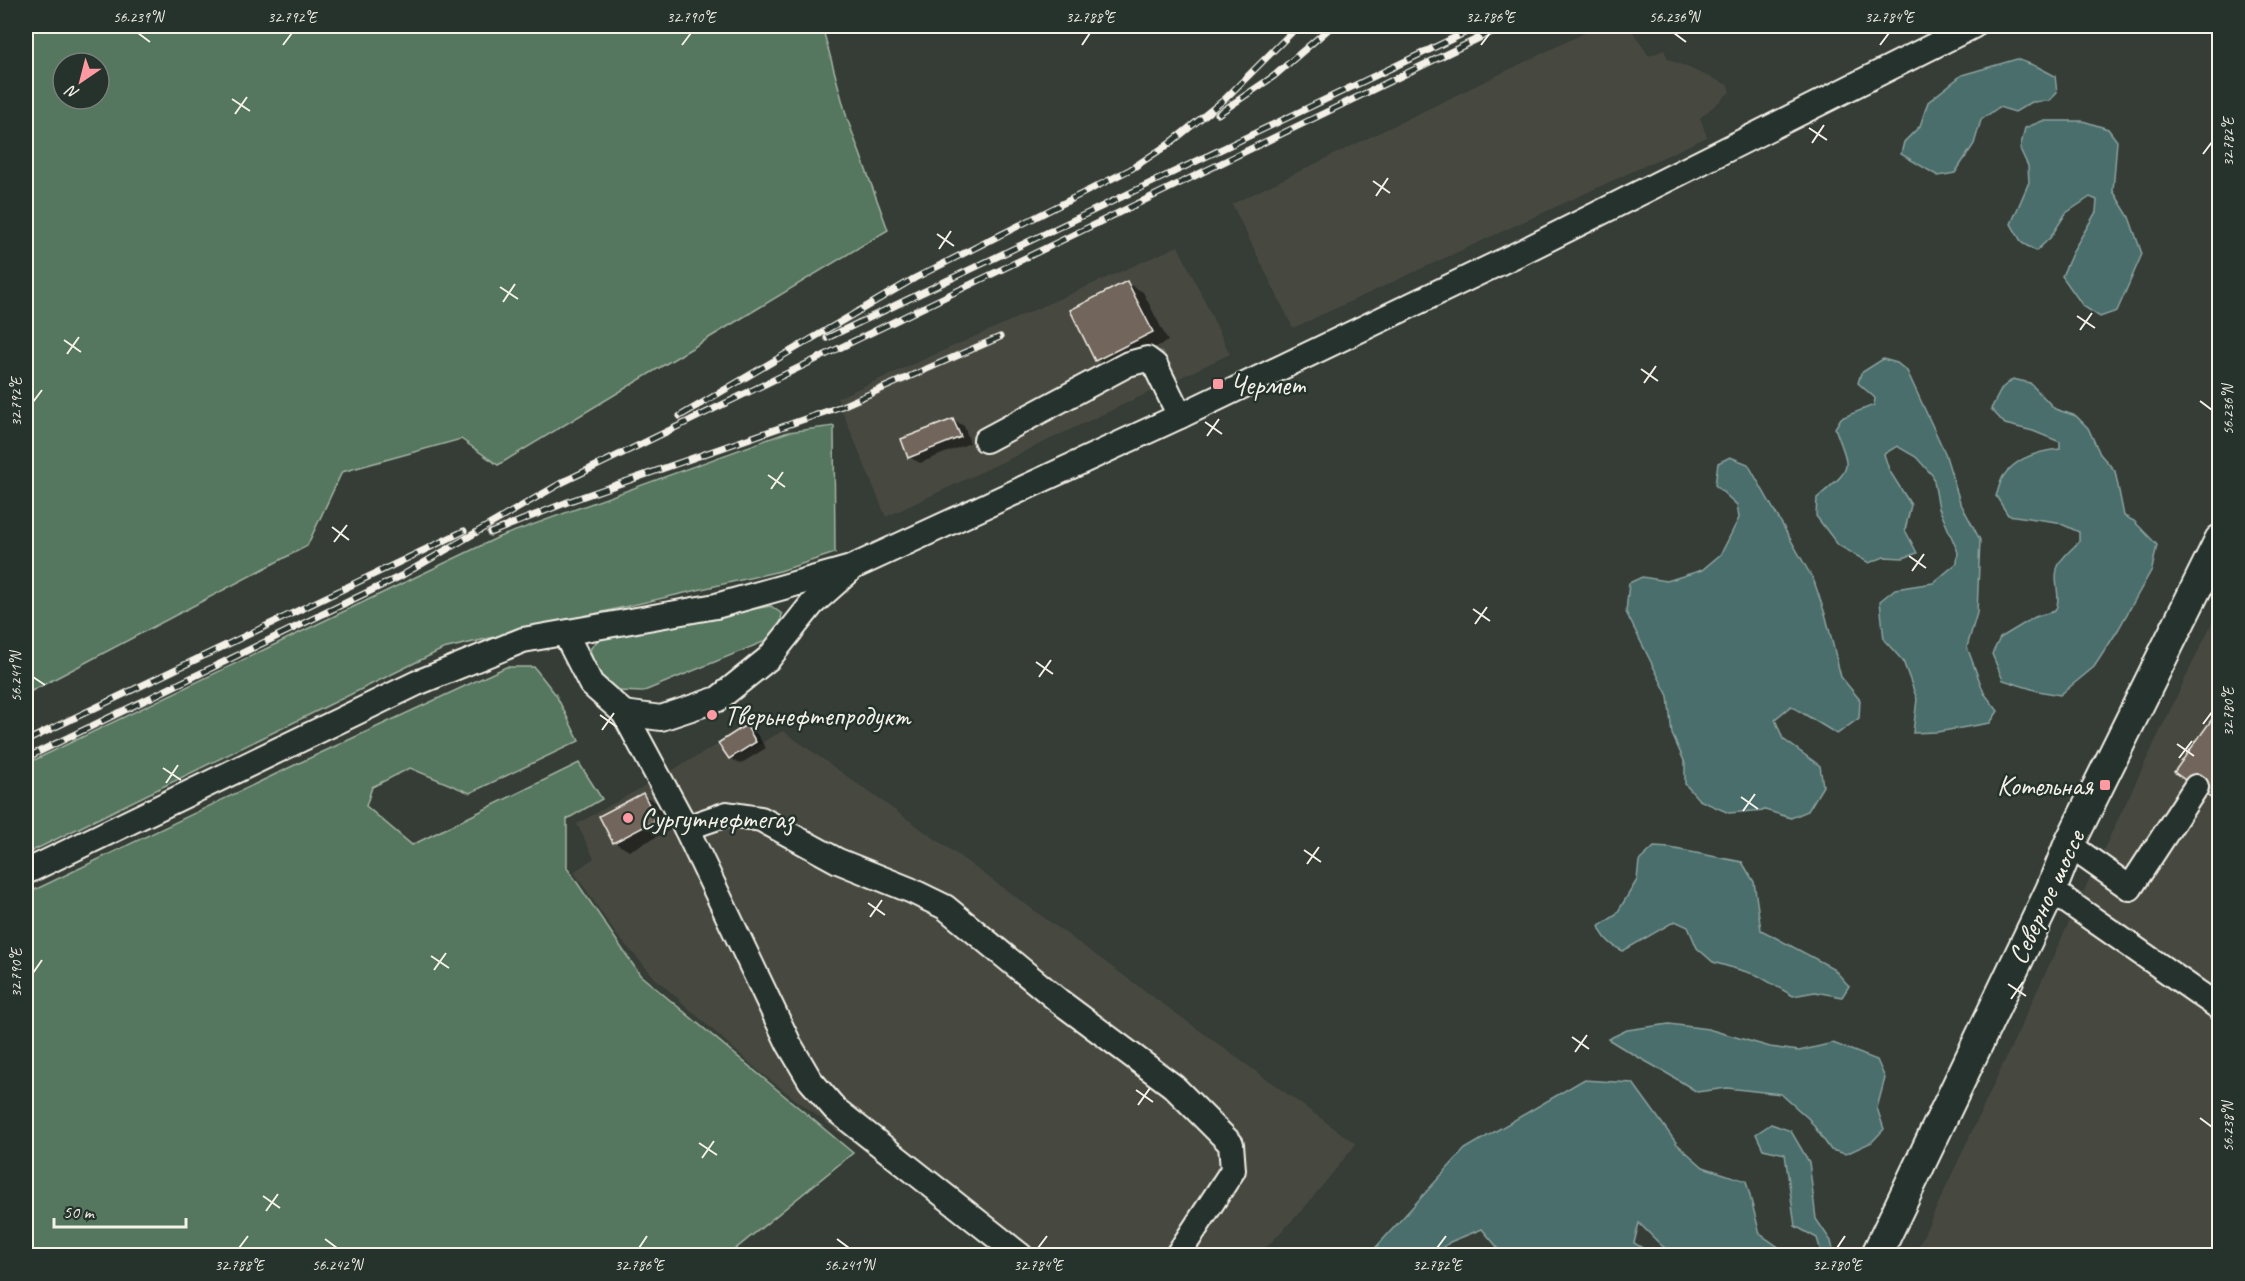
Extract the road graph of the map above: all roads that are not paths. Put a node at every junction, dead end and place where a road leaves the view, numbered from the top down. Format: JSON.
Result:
{"nodes":[{"id":1,"x":1973,"y":26,"type":"edge"},
{"id":2,"x":1180,"y":416,"type":"junction"},
{"id":3,"x":986,"y":440,"type":"dead end"},
{"id":4,"x":2220,"y":540,"type":"edge"},
{"id":5,"x":851,"y":568,"type":"junction"},
{"id":6,"x":565,"y":633,"type":"junction"},
{"id":7,"x":624,"y":713,"type":"junction"},
{"id":8,"x":2196,"y":787,"type":"dead end"},
{"id":9,"x":686,"y":828,"type":"junction"},
{"id":10,"x":2069,"y":845,"type":"junction"},
{"id":11,"x":26,"y":872,"type":"edge"},
{"id":12,"x":2051,"y":890,"type":"junction"},
{"id":13,"x":2220,"y":1008,"type":"edge"},
{"id":14,"x":1021,"y":1256,"type":"edge"},
{"id":15,"x":1177,"y":1256,"type":"edge"},
{"id":16,"x":1876,"y":1256,"type":"edge"}],
"edges":[{"from":1,"to":2,"type":"street"},
{"from":2,"to":3,"type":"street"},
{"from":2,"to":5,"type":"street"},
{"from":4,"to":10,"type":"main road","name":"Северное шоссе"},
{"from":5,"to":6,"type":"street"},
{"from":5,"to":7,"type":"street"},
{"from":6,"to":7,"type":"street"},
{"from":6,"to":11,"type":"street"},
{"from":7,"to":9,"type":"street"},
{"from":8,"to":10,"type":"street"},
{"from":9,"to":14,"type":"street"},
{"from":9,"to":15,"type":"street"},
{"from":10,"to":12,"type":"main road","name":"Северное шоссе"},
{"from":12,"to":13,"type":"street"},
{"from":12,"to":16,"type":"main road","name":"Северное шоссе"}]}
